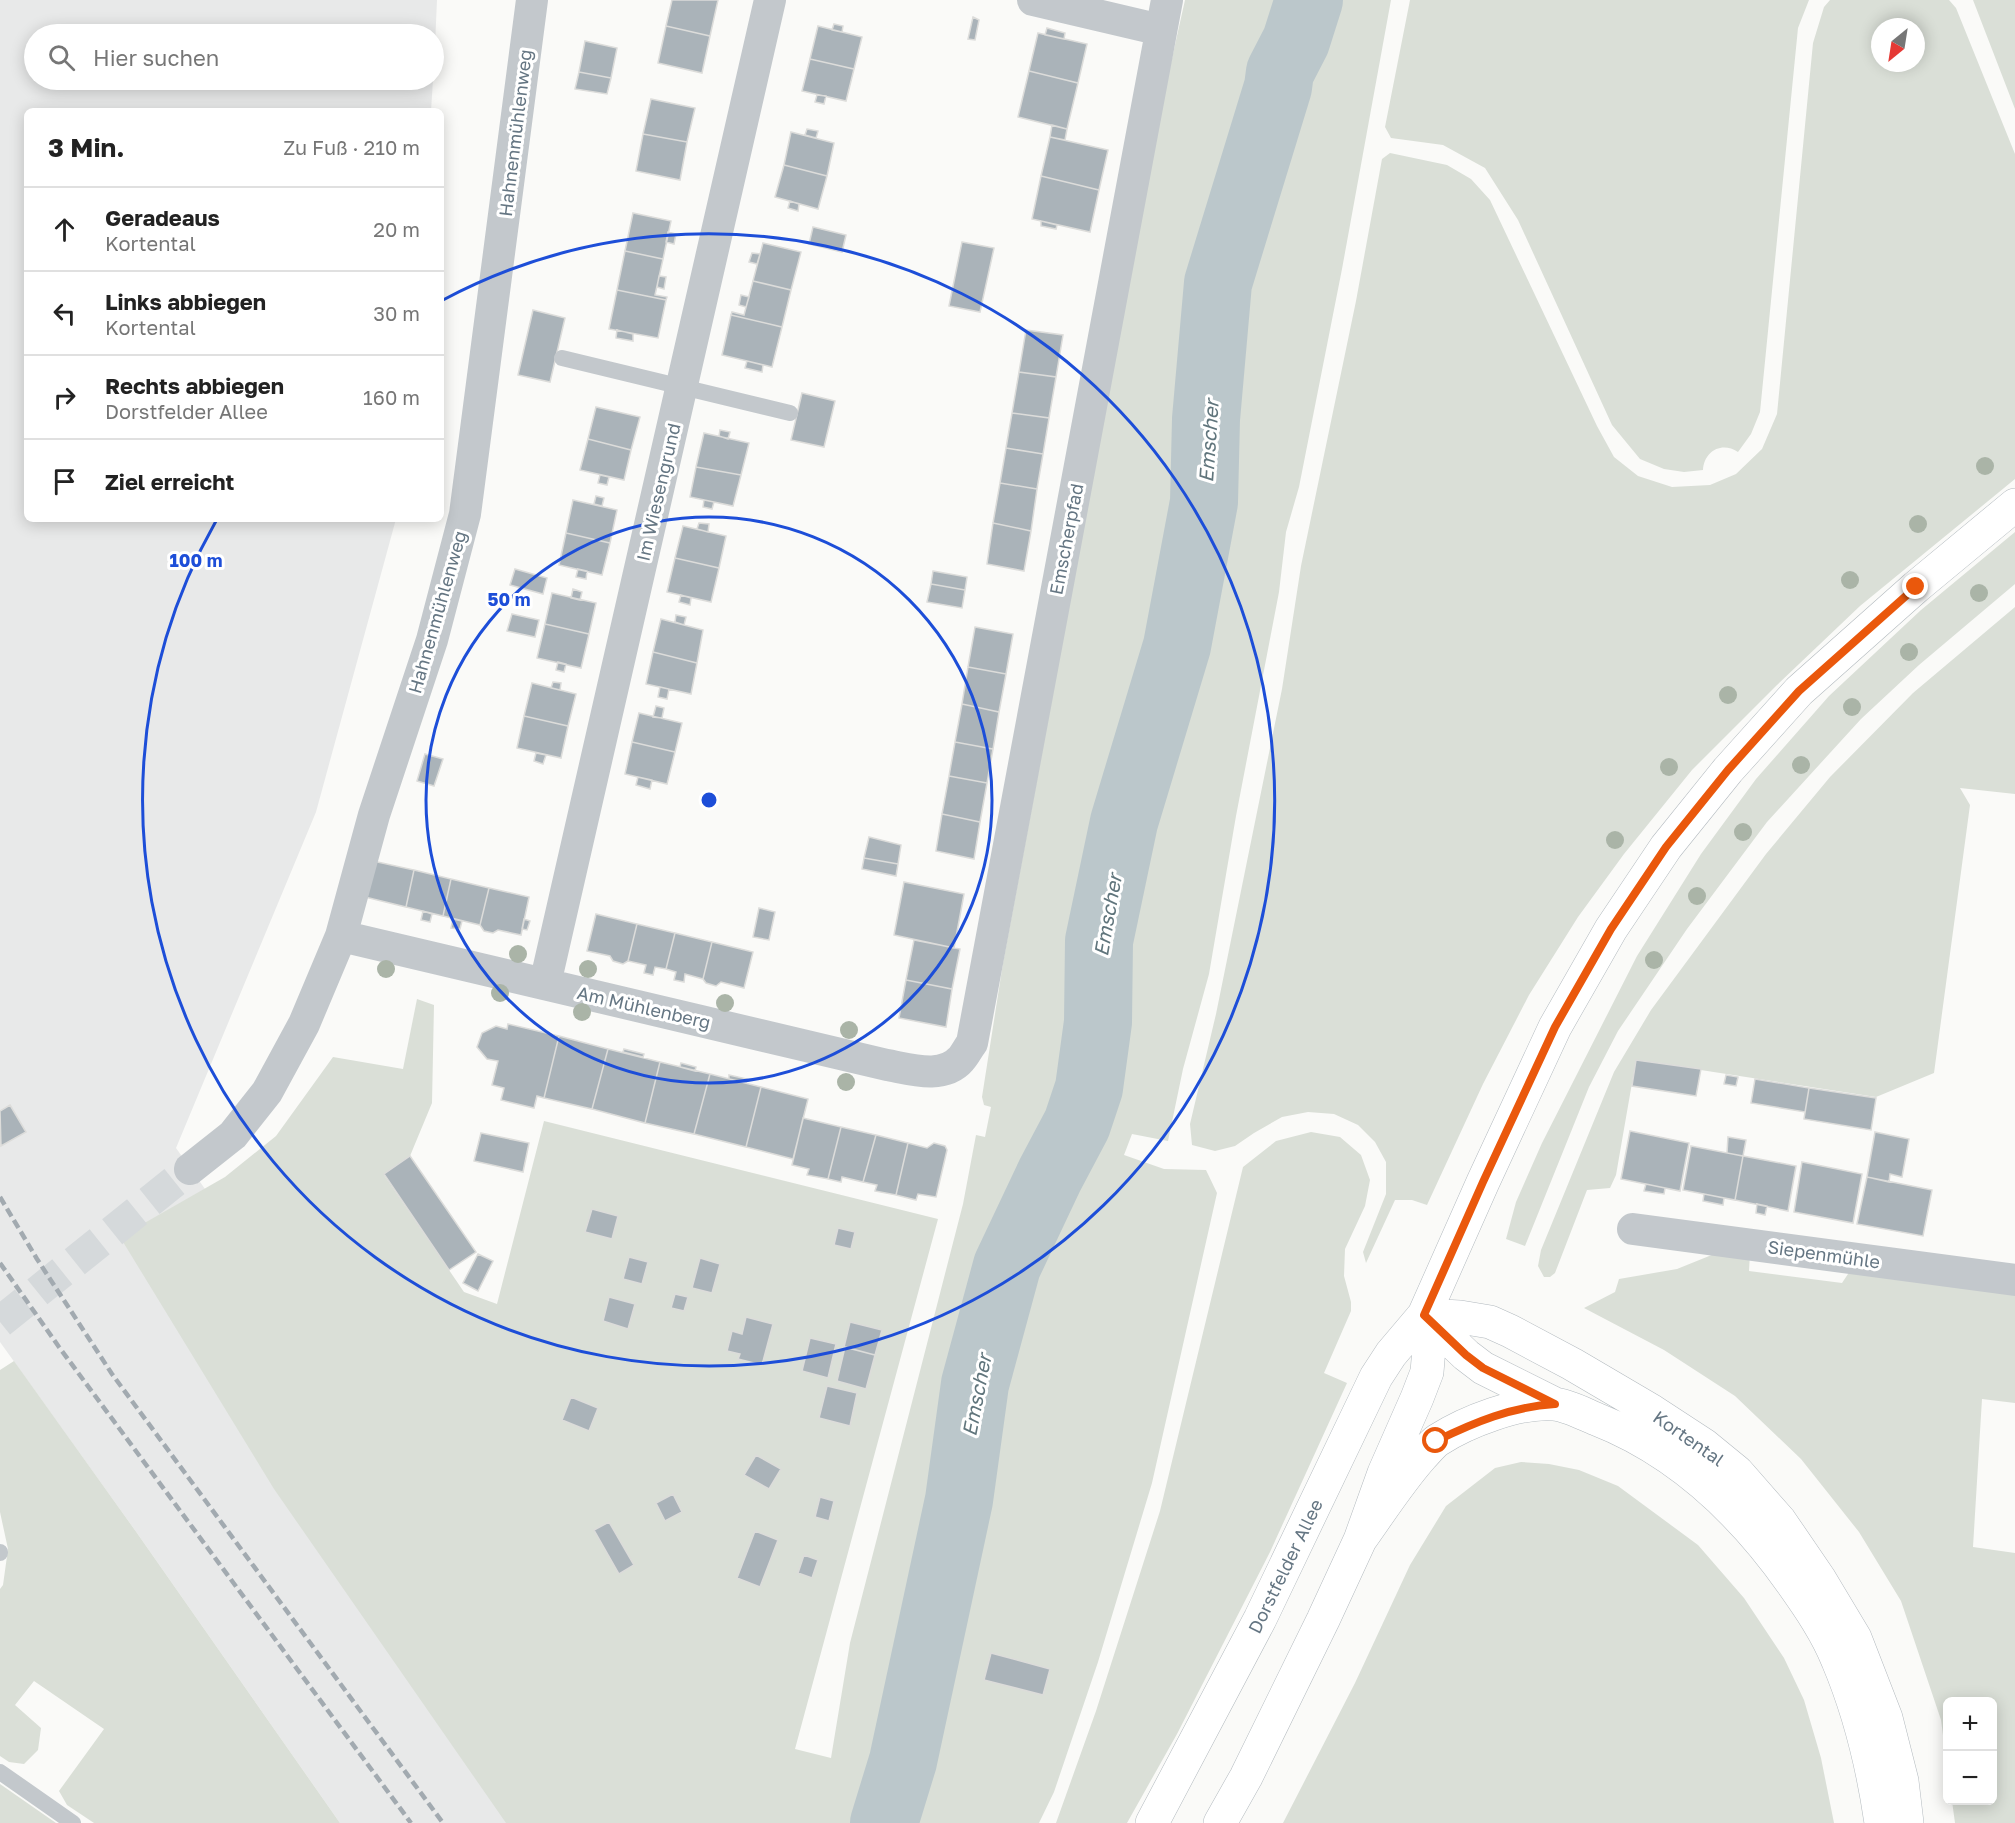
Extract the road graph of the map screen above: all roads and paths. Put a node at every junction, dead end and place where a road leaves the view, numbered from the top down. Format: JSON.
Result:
{"nodes":[{"id":1,"x":532,"y":0,"type":"edge"},
{"id":2,"x":770,"y":0,"type":"edge"},
{"id":3,"x":1032,"y":0,"type":"edge"},
{"id":4,"x":1167,"y":0,"type":"edge"},
{"id":5,"x":1161,"y":30,"type":"junction"},
{"id":6,"x":562,"y":358,"type":"dead end"},
{"id":7,"x":682,"y":386,"type":"junction"},
{"id":8,"x":790,"y":413,"type":"dead end"},
{"id":9,"x":2015,"y":505,"type":"edge"},
{"id":10,"x":341,"y":936,"type":"junction"},
{"id":11,"x":545,"y":984,"type":"junction"},
{"id":12,"x":947,"y":1068,"type":"joint"},
{"id":13,"x":190,"y":1169,"type":"tunnel mouth"},
{"id":14,"x":1633,"y":1228,"type":"dead end"},
{"id":15,"x":2015,"y":1280,"type":"edge"},
{"id":16,"x":1424,"y":1315,"type":"junction"},
{"id":17,"x":1555,"y":1404,"type":"junction"},
{"id":18,"x":1360,"y":1540,"type":"junction"},
{"id":19,"x":0,"y":1772,"type":"edge"},
{"id":20,"x":73,"y":1823,"type":"edge"},
{"id":21,"x":1152,"y":1823,"type":"edge"},
{"id":22,"x":1220,"y":1823,"type":"edge"},
{"id":23,"x":1881,"y":1823,"type":"edge"},
{"id":24,"x":1908,"y":1823,"type":"edge"}],
"edges":[{"from":1,"to":10,"type":"street","name":"Hahnenmühlenweg"},
{"from":2,"to":7,"type":"street","name":"Im Wiesengrund"},
{"from":3,"to":5,"type":"street"},
{"from":4,"to":5,"type":"street","name":"Emscherpfad"},
{"from":5,"to":12,"type":"street","name":"Emscherpfad"},
{"from":6,"to":7,"type":"lane"},
{"from":7,"to":8,"type":"lane"},
{"from":7,"to":11,"type":"street","name":"Im Wiesengrund"},
{"from":9,"to":16,"type":"main road","name":"Dorstfelder Allee"},
{"from":10,"to":11,"type":"street","name":"Am Mühlenberg"},
{"from":10,"to":13,"type":"street","name":"Hahnenmühlenweg"},
{"from":11,"to":12,"type":"street","name":"Am Mühlenberg"},
{"from":14,"to":15,"type":"street","name":"Siepenmühle"},
{"from":16,"to":17,"type":"main road","name":"Kortental"},
{"from":16,"to":18,"type":"main road"},
{"from":16,"to":21,"type":"main road","name":"Dorstfelder Allee"},
{"from":16,"to":24,"type":"main road","name":"Kortental"},
{"from":17,"to":18,"type":"main road","name":"Kortental"},
{"from":17,"to":23,"type":"main road","name":"Kortental"},
{"from":18,"to":22,"type":"main road"},
{"from":19,"to":20,"type":"lane"}]}
